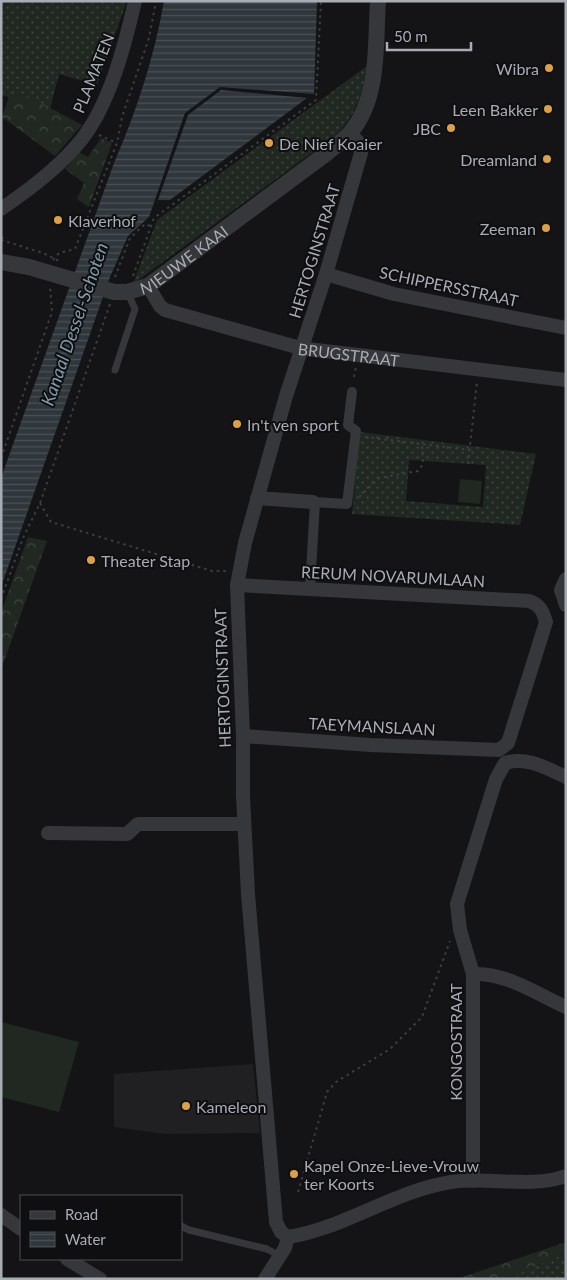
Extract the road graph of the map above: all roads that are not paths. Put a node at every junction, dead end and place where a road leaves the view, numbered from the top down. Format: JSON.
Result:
{"nodes":[{"id":1,"x":135,"y":1,"type":"edge"},
{"id":2,"x":378,"y":1,"type":"edge"},
{"id":3,"x":350,"y":133,"type":"junction"},
{"id":4,"x":1,"y":209,"type":"edge"},
{"id":5,"x":5,"y":247,"type":"edge"},
{"id":6,"x":1,"y":262,"type":"edge"},
{"id":7,"x":326,"y":274,"type":"junction"},
{"id":8,"x":69,"y":278,"type":"junction"},
{"id":9,"x":148,"y":286,"type":"junction"},
{"id":10,"x":118,"y":293,"type":"junction"},
{"id":11,"x":566,"y":328,"type":"edge"},
{"id":12,"x":300,"y":348,"type":"junction"},
{"id":13,"x":115,"y":370,"type":"dead end"},
{"id":14,"x":566,"y":380,"type":"edge"},
{"id":15,"x":352,"y":392,"type":"dead end"},
{"id":16,"x":257,"y":498,"type":"junction"},
{"id":17,"x":314,"y":502,"type":"junction"},
{"id":18,"x":238,"y":578,"type":"junction"},
{"id":19,"x":566,"y":579,"type":"edge"},
{"id":20,"x":310,"y":588,"type":"junction"},
{"id":21,"x":565,"y":604,"type":"edge"},
{"id":22,"x":243,"y":736,"type":"junction"},
{"id":23,"x":499,"y":750,"type":"joint"},
{"id":24,"x":566,"y":777,"type":"edge"},
{"id":25,"x":244,"y":824,"type":"junction"},
{"id":26,"x":48,"y":833,"type":"dead end"},
{"id":27,"x":472,"y":974,"type":"junction"},
{"id":28,"x":566,"y":1007,"type":"edge"},
{"id":29,"x":566,"y":1176,"type":"edge"},
{"id":30,"x":473,"y":1181,"type":"junction"},
{"id":31,"x":1,"y":1215,"type":"edge"},
{"id":32,"x":182,"y":1226,"type":"edge"},
{"id":33,"x":20,"y":1228,"type":"edge"},
{"id":34,"x":288,"y":1237,"type":"junction"},
{"id":35,"x":280,"y":1256,"type":"junction"},
{"id":36,"x":69,"y":1260,"type":"edge"},
{"id":37,"x":100,"y":1279,"type":"edge"},
{"id":38,"x":265,"y":1279,"type":"edge"}],
"edges":[{"from":1,"to":4,"type":"street","name":"PLAMATEN"},
{"from":2,"to":3,"type":"street","name":"NIEUWE KAAI"},
{"from":3,"to":7,"type":"street","name":"HERTOGINSTRAAT"},
{"from":3,"to":9,"type":"street","name":"NIEUWE KAAI"},
{"from":5,"to":8,"type":"street"},
{"from":6,"to":8,"type":"street"},
{"from":7,"to":11,"type":"street","name":"SCHIPPERSSTRAAT"},
{"from":7,"to":12,"type":"street","name":"HERTOGINSTRAAT"},
{"from":8,"to":10,"type":"street"},
{"from":9,"to":10,"type":"street","name":"NIEUWE KAAI"},
{"from":9,"to":12,"type":"street","name":"BRUGSTRAAT"},
{"from":10,"to":13,"type":"lane"},
{"from":12,"to":14,"type":"street","name":"BRUGSTRAAT"},
{"from":12,"to":16,"type":"street","name":"HERTOGINSTRAAT"},
{"from":15,"to":17,"type":"street"},
{"from":16,"to":17,"type":"street"},
{"from":16,"to":18,"type":"street","name":"HERTOGINSTRAAT"},
{"from":17,"to":20,"type":"street"},
{"from":18,"to":20,"type":"street","name":"RERUM NOVARUMLAAN"},
{"from":18,"to":22,"type":"street","name":"HERTOGINSTRAAT"},
{"from":19,"to":21,"type":"street"},
{"from":20,"to":23,"type":"street","name":"RERUM NOVARUMLAAN"},
{"from":22,"to":23,"type":"street","name":"TAEYMANSLAAN"},
{"from":22,"to":25,"type":"street","name":"HERTOGINSTRAAT"},
{"from":24,"to":27,"type":"street","name":"KONGOSTRAAT"},
{"from":25,"to":26,"type":"street"},
{"from":25,"to":34,"type":"street","name":"HERTOGINSTRAAT"},
{"from":27,"to":28,"type":"street"},
{"from":27,"to":30,"type":"street","name":"KONGOSTRAAT"},
{"from":29,"to":30,"type":"street"},
{"from":30,"to":34,"type":"street"},
{"from":31,"to":33,"type":"street"},
{"from":32,"to":35,"type":"lane"},
{"from":34,"to":35,"type":"street"},
{"from":35,"to":38,"type":"street"},
{"from":36,"to":37,"type":"street"}]}
